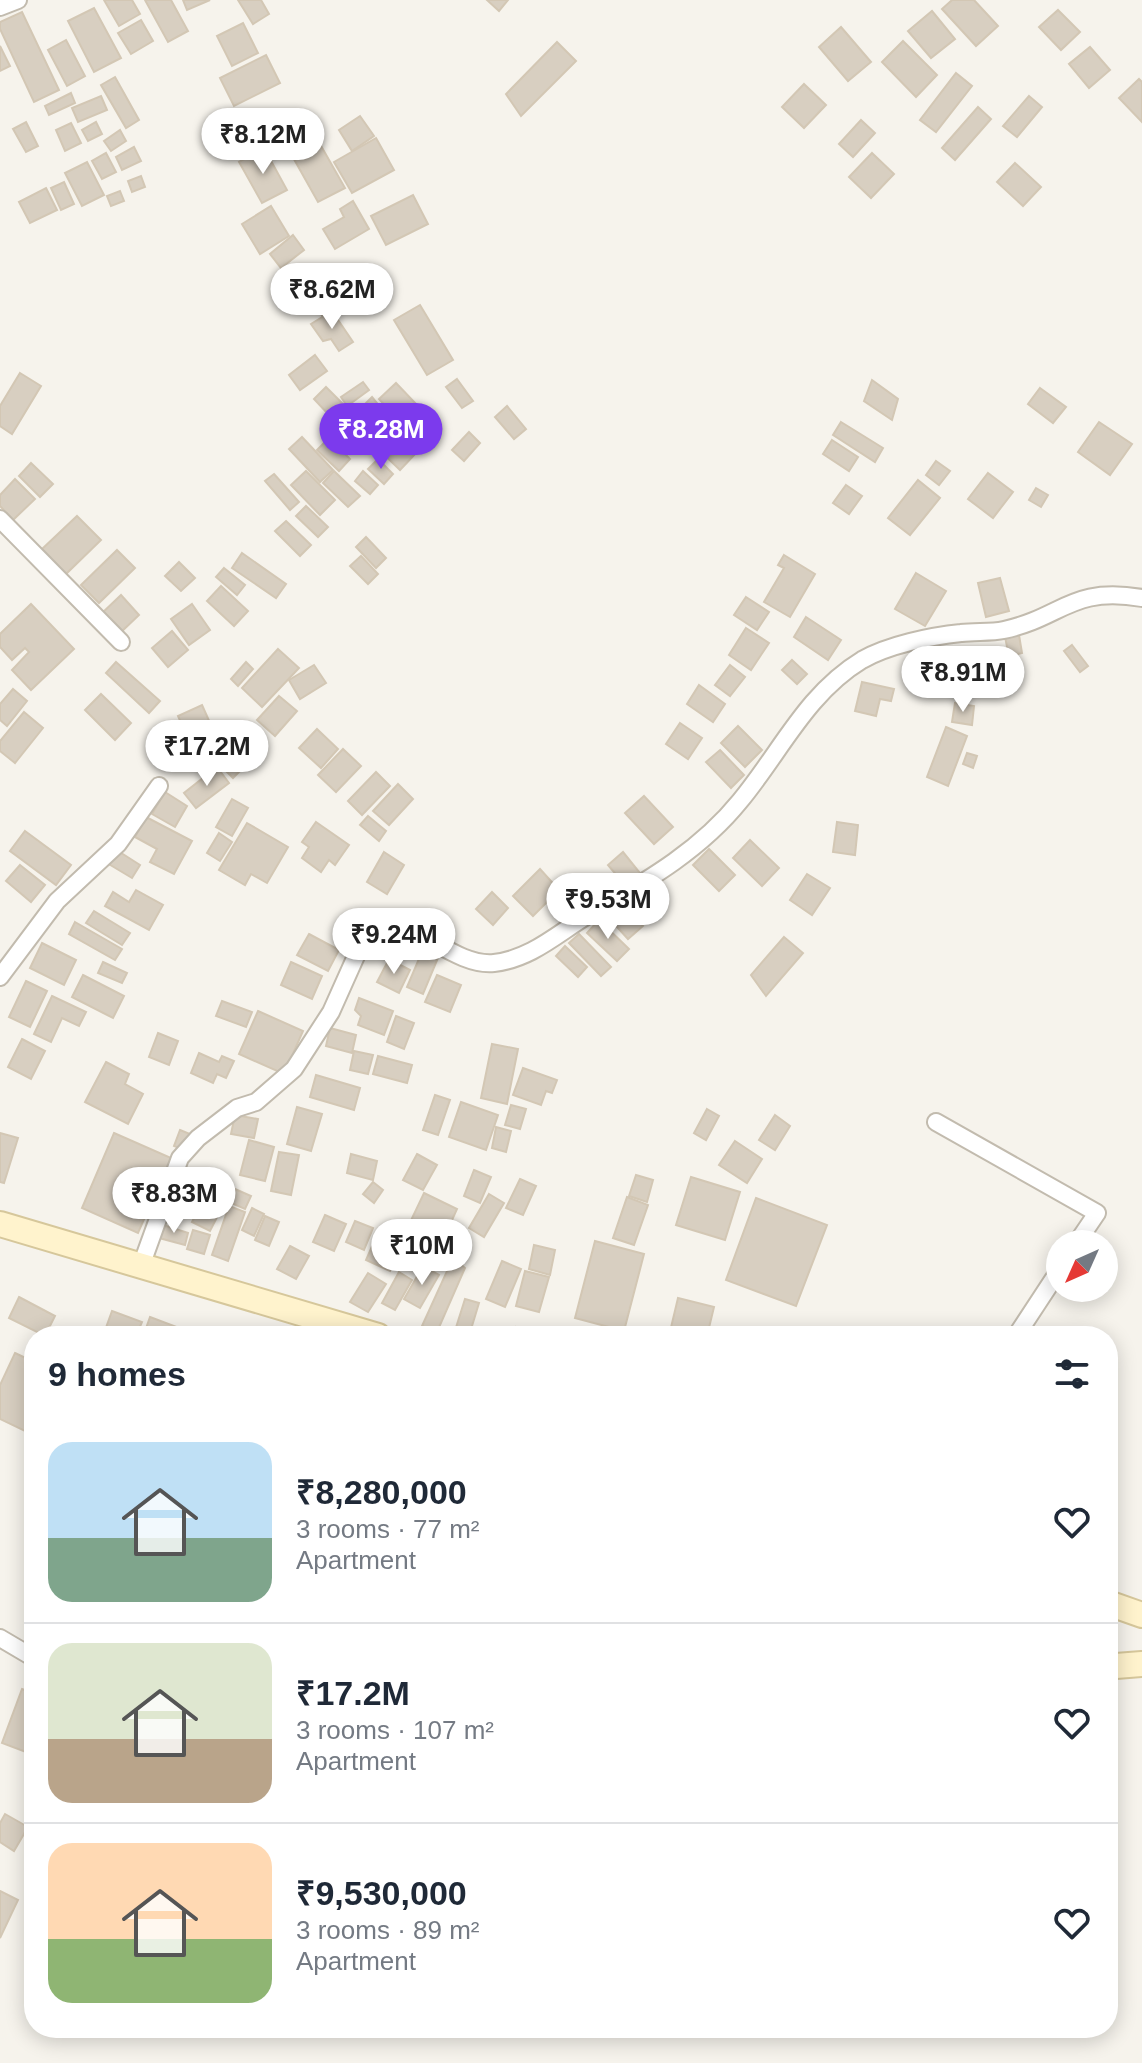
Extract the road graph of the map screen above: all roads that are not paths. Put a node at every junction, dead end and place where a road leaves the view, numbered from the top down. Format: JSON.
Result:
{"nodes":[{"id":1,"x":18,"y":0,"type":"edge"},
{"id":2,"x":0,"y":7,"type":"edge"},
{"id":3,"x":0,"y":519,"type":"edge"},
{"id":4,"x":1142,"y":598,"type":"edge"},
{"id":5,"x":121,"y":642,"type":"dead end"},
{"id":6,"x":159,"y":786,"type":"dead end"},
{"id":7,"x":0,"y":977,"type":"edge"},
{"id":8,"x":936,"y":1122,"type":"dead end"},
{"id":9,"x":0,"y":1224,"type":"edge"},
{"id":10,"x":1085,"y":1230,"type":"edge"},
{"id":11,"x":141,"y":1266,"type":"junction"},
{"id":12,"x":1046,"y":1290,"type":"edge"},
{"id":13,"x":311,"y":1326,"type":"edge"},
{"id":14,"x":1023,"y":1326,"type":"edge"},
{"id":15,"x":1118,"y":1607,"type":"edge"},
{"id":16,"x":1142,"y":1615,"type":"edge"},
{"id":17,"x":0,"y":1638,"type":"edge"},
{"id":18,"x":24,"y":1652,"type":"edge"},
{"id":19,"x":1142,"y":1664,"type":"edge"},
{"id":20,"x":1118,"y":1666,"type":"edge"}],
"edges":[{"from":1,"to":2,"type":"street"},
{"from":3,"to":5,"type":"street"},
{"from":4,"to":11,"type":"street"},
{"from":6,"to":7,"type":"street"},
{"from":8,"to":10,"type":"street"},
{"from":9,"to":11,"type":"main road"},
{"from":11,"to":13,"type":"main road"},
{"from":12,"to":14,"type":"street"},
{"from":15,"to":16,"type":"main road"},
{"from":17,"to":18,"type":"street"},
{"from":19,"to":20,"type":"main road"}]}
